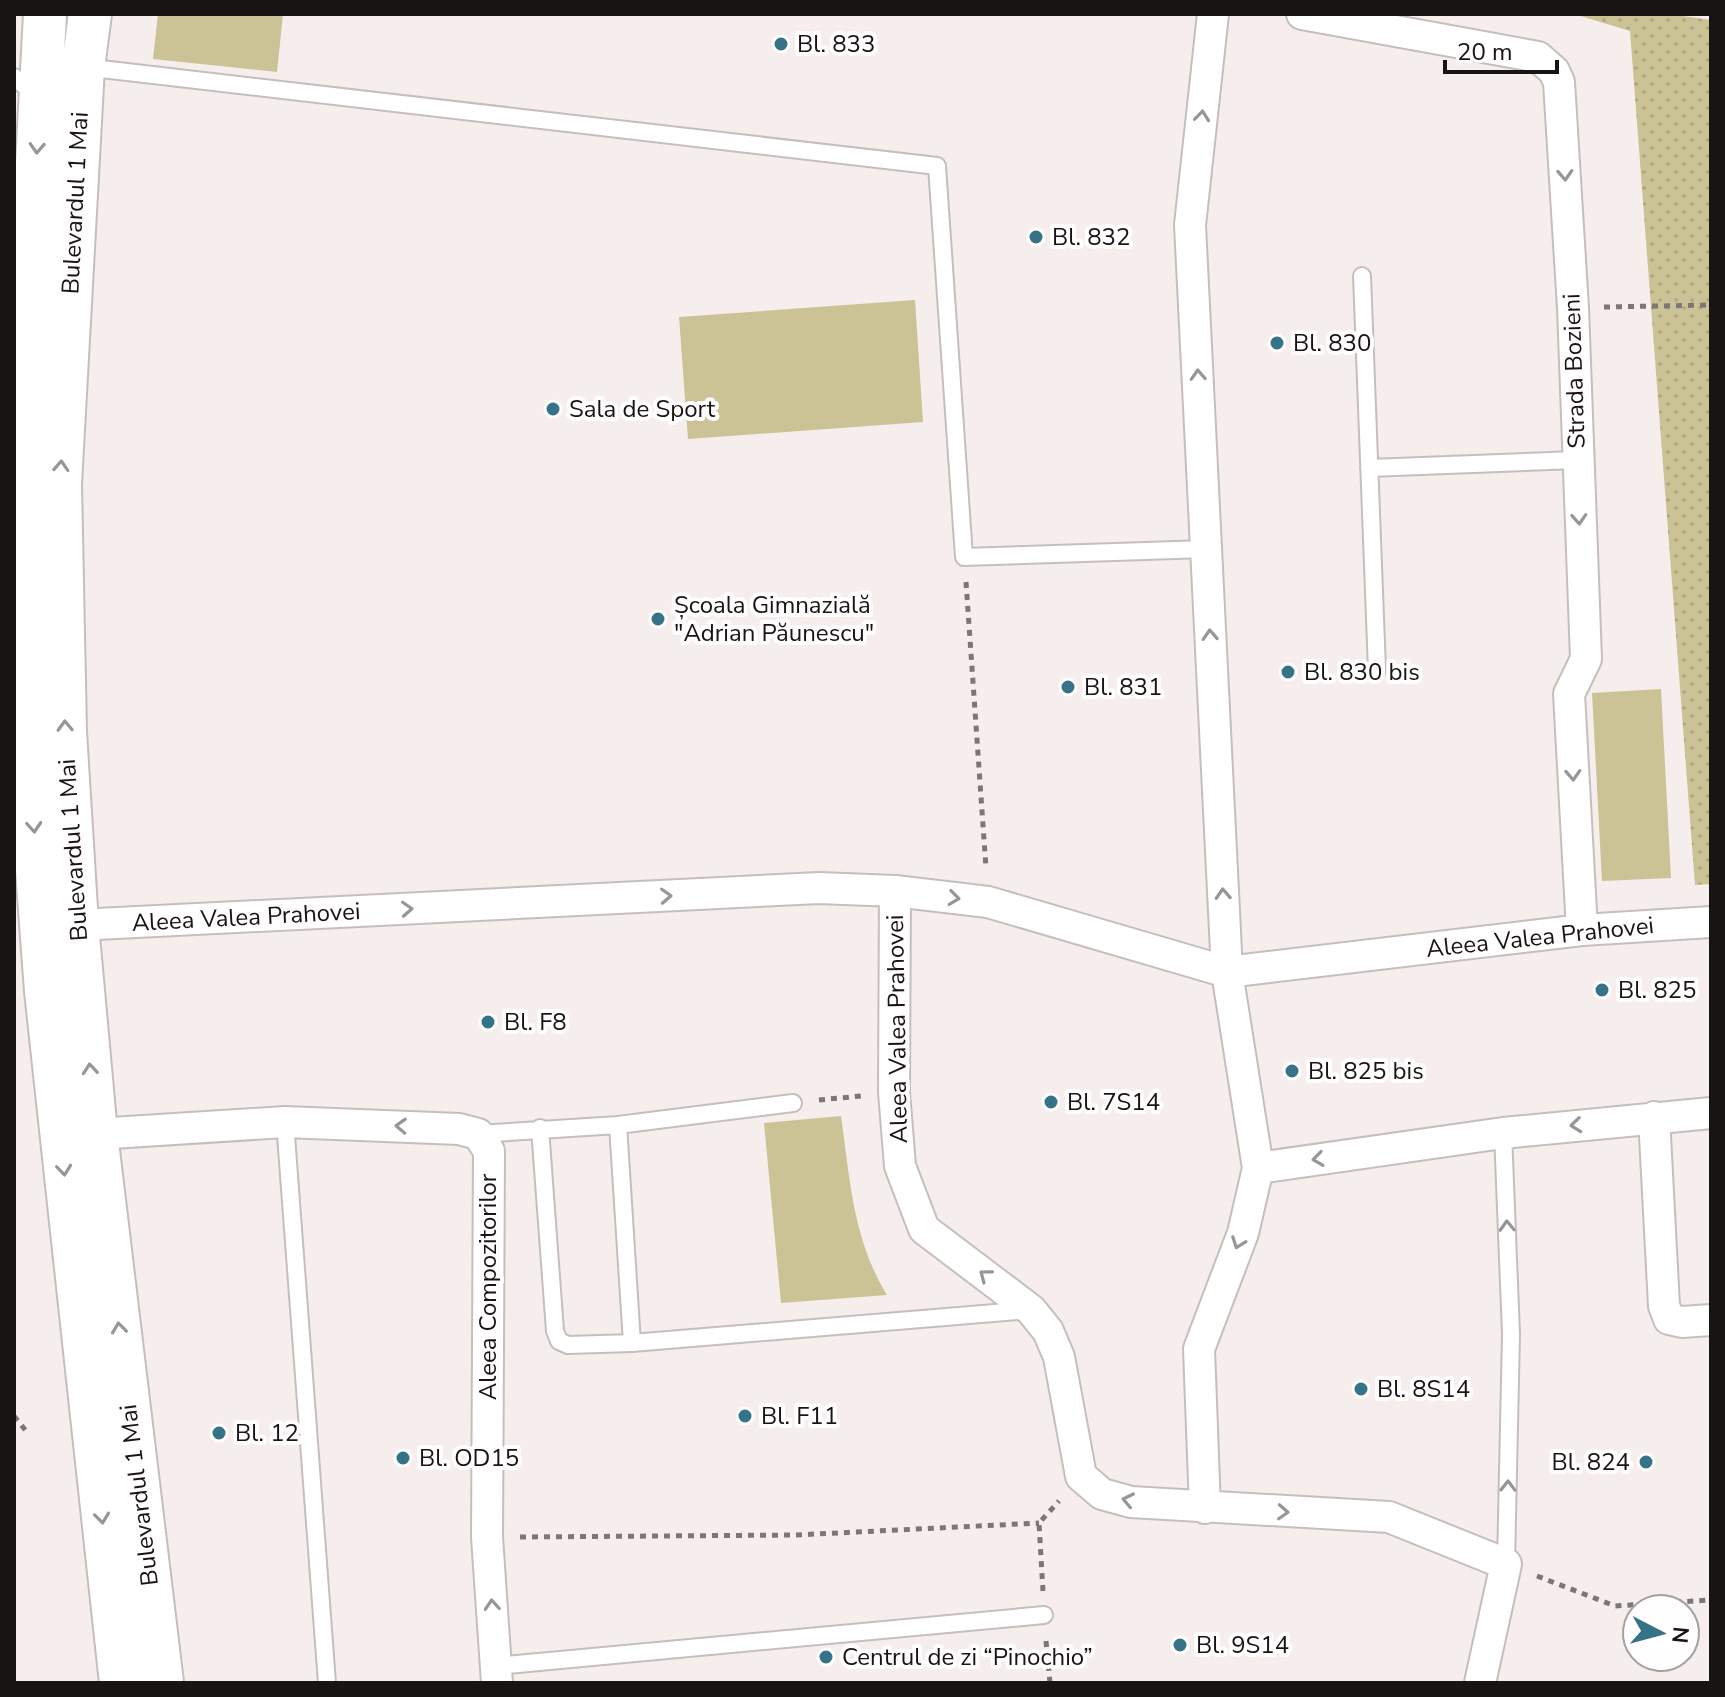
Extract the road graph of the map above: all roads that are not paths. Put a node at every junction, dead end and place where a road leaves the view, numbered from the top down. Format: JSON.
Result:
{"nodes":[{"id":1,"x":45,"y":14,"type":"edge"},
{"id":2,"x":90,"y":14,"type":"edge"},
{"id":3,"x":1213,"y":14,"type":"edge"},
{"id":4,"x":1302,"y":14,"type":"edge"},
{"id":5,"x":83,"y":67,"type":"junction"},
{"id":6,"x":27,"y":87,"type":"edge"},
{"id":7,"x":1362,"y":276,"type":"dead end"},
{"id":8,"x":1576,"y":460,"type":"junction"},
{"id":9,"x":1369,"y":468,"type":"junction"},
{"id":10,"x":1206,"y":549,"type":"junction"},
{"id":11,"x":1377,"y":670,"type":"dead end"},
{"id":12,"x":895,"y":891,"type":"junction"},
{"id":13,"x":1711,"y":922,"type":"edge"},
{"id":14,"x":77,"y":925,"type":"junction"},
{"id":15,"x":1582,"y":930,"type":"junction"},
{"id":16,"x":1227,"y":972,"type":"junction"},
{"id":17,"x":793,"y":1103,"type":"road end"},
{"id":18,"x":1711,"y":1113,"type":"edge"},
{"id":19,"x":1654,"y":1117,"type":"junction"},
{"id":20,"x":285,"y":1122,"type":"junction"},
{"id":21,"x":618,"y":1125,"type":"junction"},
{"id":22,"x":540,"y":1128,"type":"junction"},
{"id":23,"x":1503,"y":1133,"type":"junction"},
{"id":24,"x":96,"y":1134,"type":"junction"},
{"id":25,"x":478,"y":1134,"type":"junction"},
{"id":26,"x":1258,"y":1168,"type":"junction"},
{"id":27,"x":1031,"y":1310,"type":"junction"},
{"id":28,"x":1711,"y":1320,"type":"edge"},
{"id":29,"x":632,"y":1343,"type":"junction"},
{"id":30,"x":115,"y":1437,"type":"junction"},
{"id":31,"x":1205,"y":1508,"type":"junction"},
{"id":32,"x":1506,"y":1564,"type":"junction"},
{"id":33,"x":1044,"y":1615,"type":"road end"},
{"id":34,"x":496,"y":1674,"type":"edge"},
{"id":35,"x":121,"y":1683,"type":"edge"},
{"id":36,"x":162,"y":1683,"type":"edge"},
{"id":37,"x":327,"y":1683,"type":"edge"},
{"id":38,"x":1480,"y":1683,"type":"edge"}],
"edges":[{"from":1,"to":6,"type":"main road","name":"Bulevardul 1 Mai"},
{"from":2,"to":5,"type":"main road","name":"Bulevardul 1 Mai"},
{"from":10,"to":3,"type":"street","one_way":true},
{"from":4,"to":8,"type":"street","name":"Strada Bozieni","one_way":true},
{"from":5,"to":10,"type":"lane"},
{"from":14,"to":5,"type":"main road","name":"Bulevardul 1 Mai","one_way":true},
{"from":6,"to":30,"type":"main road","name":"Bulevardul 1 Mai","one_way":true},
{"from":7,"to":9,"type":"lane"},
{"from":8,"to":9,"type":"lane"},
{"from":8,"to":15,"type":"street","name":"Strada Bozieni","one_way":true},
{"from":9,"to":11,"type":"lane"},
{"from":16,"to":10,"type":"street","one_way":true},
{"from":14,"to":12,"type":"street","name":"Aleea Valea Prahovei","one_way":true},
{"from":12,"to":16,"type":"street","name":"Aleea Valea Prahovei","one_way":true},
{"from":27,"to":12,"type":"street","name":"Aleea Valea Prahovei","one_way":true},
{"from":13,"to":15,"type":"street","name":"Aleea Valea Prahovei"},
{"from":24,"to":14,"type":"main road","name":"Bulevardul 1 Mai","one_way":true},
{"from":15,"to":16,"type":"street","name":"Aleea Valea Prahovei"},
{"from":16,"to":26,"type":"street"},
{"from":17,"to":21,"type":"lane"},
{"from":18,"to":19,"type":"street"},
{"from":19,"to":23,"type":"street","one_way":true},
{"from":19,"to":28,"type":"street"},
{"from":20,"to":24,"type":"street"},
{"from":25,"to":20,"type":"street","one_way":true},
{"from":20,"to":37,"type":"lane"},
{"from":21,"to":22,"type":"lane"},
{"from":21,"to":29,"type":"lane"},
{"from":22,"to":25,"type":"lane"},
{"from":22,"to":29,"type":"lane"},
{"from":23,"to":26,"type":"street","one_way":true},
{"from":32,"to":23,"type":"lane","one_way":true},
{"from":30,"to":24,"type":"main road","name":"Bulevardul 1 Mai","one_way":true},
{"from":34,"to":25,"type":"street","name":"Aleea Compozitorilor","one_way":true},
{"from":26,"to":31,"type":"street","one_way":true},
{"from":27,"to":29,"type":"lane"},
{"from":31,"to":27,"type":"street","name":"Aleea Valea Prahovei","one_way":true},
{"from":30,"to":35,"type":"main road","name":"Bulevardul 1 Mai","one_way":true},
{"from":30,"to":36,"type":"main road","name":"Bulevardul 1 Mai"},
{"from":31,"to":32,"type":"street","one_way":true},
{"from":32,"to":38,"type":"street"},
{"from":33,"to":34,"type":"lane"}]}
